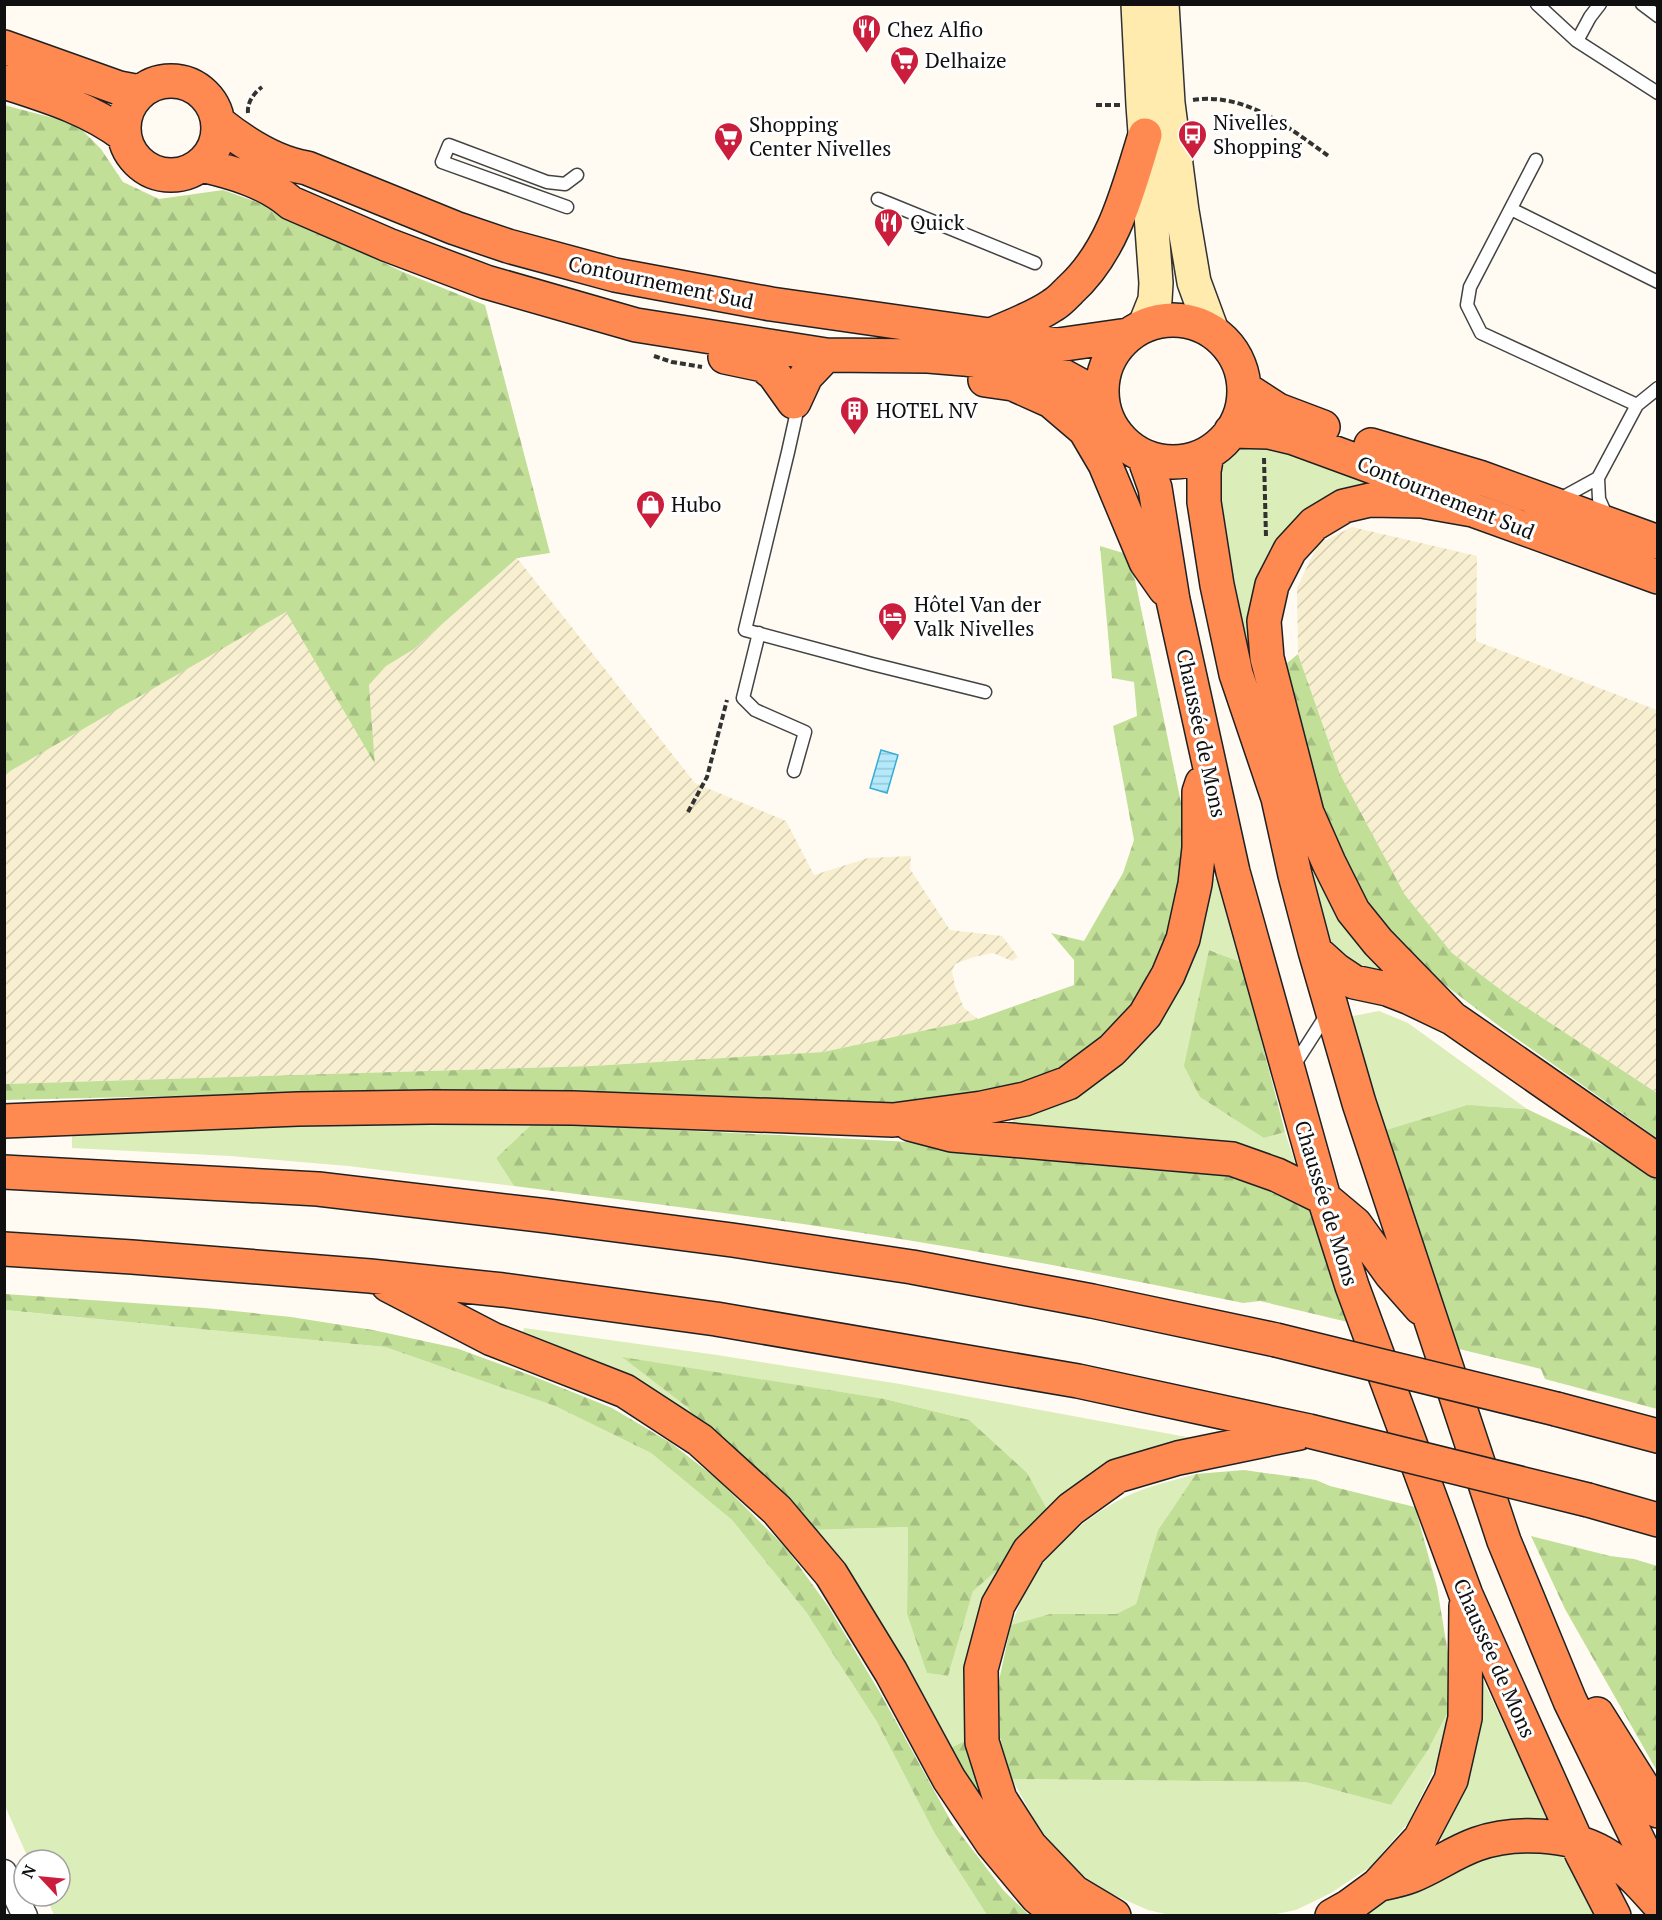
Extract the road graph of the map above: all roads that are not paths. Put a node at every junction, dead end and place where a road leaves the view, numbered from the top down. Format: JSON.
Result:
{"nodes":[{"id":1,"x":1138,"y":4,"type":"edge"},
{"id":2,"x":1162,"y":4,"type":"edge"},
{"id":3,"x":1537,"y":4,"type":"edge"},
{"id":4,"x":1600,"y":4,"type":"edge"},
{"id":5,"x":1642,"y":4,"type":"edge"},
{"id":6,"x":1658,"y":16,"type":"edge"},
{"id":7,"x":1576,"y":41,"type":"junction"},
{"id":8,"x":4,"y":47,"type":"edge"},
{"id":9,"x":4,"y":82,"type":"edge"},
{"id":10,"x":140,"y":92,"type":"junction"},
{"id":11,"x":1658,"y":93,"type":"edge"},
{"id":12,"x":1152,"y":114,"type":"junction"},
{"id":13,"x":219,"y":123,"type":"junction"},
{"id":14,"x":124,"y":135,"type":"junction"},
{"id":15,"x":1536,"y":160,"type":"dead end"},
{"id":16,"x":201,"y":165,"type":"junction"},
{"id":17,"x":577,"y":175,"type":"dead end"},
{"id":18,"x":878,"y":199,"type":"dead end"},
{"id":19,"x":567,"y":207,"type":"dead end"},
{"id":20,"x":1511,"y":209,"type":"junction"},
{"id":21,"x":1035,"y":263,"type":"dead end"},
{"id":22,"x":1658,"y":282,"type":"edge"},
{"id":23,"x":636,"y":324,"type":"junction"},
{"id":24,"x":1137,"y":330,"type":"junction"},
{"id":25,"x":1212,"y":331,"type":"junction"},
{"id":26,"x":991,"y":334,"type":"junction"},
{"id":27,"x":826,"y":355,"type":"junction"},
{"id":28,"x":1244,"y":388,"type":"junction"},
{"id":29,"x":1658,"y":388,"type":"edge"},
{"id":30,"x":794,"y":402,"type":"junction"},
{"id":31,"x":1102,"y":402,"type":"junction"},
{"id":32,"x":1636,"y":405,"type":"junction"},
{"id":33,"x":1231,"y":431,"type":"junction"},
{"id":34,"x":1207,"y":454,"type":"junction"},
{"id":35,"x":1144,"y":457,"type":"junction"},
{"id":36,"x":1598,"y":478,"type":"junction"},
{"id":37,"x":1551,"y":503,"type":"junction"},
{"id":38,"x":1473,"y":510,"type":"junction"},
{"id":39,"x":1610,"y":525,"type":"junction"},
{"id":40,"x":1658,"y":542,"type":"edge"},
{"id":41,"x":1658,"y":578,"type":"edge"},
{"id":42,"x":1173,"y":600,"type":"junction"},
{"id":43,"x":759,"y":633,"type":"junction"},
{"id":44,"x":985,"y":692,"type":"dead end"},
{"id":45,"x":1208,"y":765,"type":"junction"},
{"id":46,"x":794,"y":771,"type":"dead end"},
{"id":47,"x":1315,"y":951,"type":"junction"},
{"id":48,"x":1330,"y":1007,"type":"junction"},
{"id":49,"x":1452,"y":1018,"type":"junction"},
{"id":50,"x":1288,"y":1074,"type":"junction"},
{"id":51,"x":893,"y":1120,"type":"junction"},
{"id":52,"x":4,"y":1121,"type":"edge"},
{"id":53,"x":1658,"y":1161,"type":"edge"},
{"id":54,"x":4,"y":1172,"type":"edge"},
{"id":55,"x":1324,"y":1198,"type":"junction"},
{"id":56,"x":4,"y":1249,"type":"edge"},
{"id":57,"x":370,"y":1276,"type":"junction"},
{"id":58,"x":1429,"y":1316,"type":"junction"},
{"id":59,"x":1309,"y":1431,"type":"junction"},
{"id":60,"x":1658,"y":1436,"type":"edge"},
{"id":61,"x":1658,"y":1520,"type":"edge"},
{"id":62,"x":1466,"y":1595,"type":"junction"},
{"id":63,"x":1540,"y":1631,"type":"junction"},
{"id":64,"x":1658,"y":1811,"type":"edge"},
{"id":65,"x":1576,"y":1841,"type":"junction"},
{"id":66,"x":4,"y":1872,"type":"edge"},
{"id":67,"x":1658,"y":1881,"type":"edge"},
{"id":68,"x":1378,"y":1885,"type":"junction"},
{"id":69,"x":1658,"y":1902,"type":"edge"},
{"id":70,"x":26,"y":1916,"type":"edge"},
{"id":71,"x":1061,"y":1916,"type":"edge"},
{"id":72,"x":1114,"y":1916,"type":"edge"},
{"id":73,"x":1332,"y":1916,"type":"edge"},
{"id":74,"x":1614,"y":1916,"type":"edge"}],
"edges":[{"from":1,"to":12,"type":"main road"},
{"from":2,"to":12,"type":"main road"},
{"from":3,"to":7,"type":"lane"},
{"from":4,"to":7,"type":"lane"},
{"from":5,"to":6,"type":"lane"},
{"from":7,"to":11,"type":"lane"},
{"from":8,"to":10,"type":"highway"},
{"from":9,"to":14,"type":"highway"},
{"from":10,"to":13,"type":"highway"},
{"from":10,"to":14,"type":"highway"},
{"from":12,"to":24,"type":"main road"},
{"from":12,"to":25,"type":"main road"},
{"from":12,"to":26,"type":"highway"},
{"from":13,"to":16,"type":"highway"},
{"from":13,"to":26,"type":"highway","name":"Contournement Sud"},
{"from":14,"to":16,"type":"highway"},
{"from":15,"to":20,"type":"lane"},
{"from":16,"to":23,"type":"highway","name":"Contournement Sud"},
{"from":17,"to":19,"type":"lane"},
{"from":18,"to":21,"type":"lane"},
{"from":20,"to":22,"type":"lane"},
{"from":20,"to":32,"type":"lane"},
{"from":23,"to":27,"type":"highway","name":"Contournement Sud"},
{"from":23,"to":30,"type":"highway"},
{"from":24,"to":25,"type":"highway"},
{"from":24,"to":26,"type":"highway","name":"Contournement Sud"},
{"from":24,"to":31,"type":"highway"},
{"from":25,"to":28,"type":"highway"},
{"from":27,"to":30,"type":"highway"},
{"from":27,"to":31,"type":"highway","name":"Contournement Sud"},
{"from":27,"to":42,"type":"highway"},
{"from":28,"to":33,"type":"highway"},
{"from":28,"to":37,"type":"highway","name":"Contournement Sud"},
{"from":29,"to":32,"type":"lane"},
{"from":30,"to":43,"type":"lane"},
{"from":31,"to":35,"type":"highway"},
{"from":32,"to":36,"type":"lane"},
{"from":33,"to":34,"type":"highway"},
{"from":33,"to":38,"type":"highway","name":"Contournement Sud"},
{"from":34,"to":35,"type":"highway"},
{"from":34,"to":47,"type":"highway"},
{"from":35,"to":42,"type":"highway","name":"Chaussée de Mons"},
{"from":36,"to":37,"type":"lane"},
{"from":36,"to":39,"type":"lane"},
{"from":37,"to":39,"type":"highway","name":"Contournement Sud"},
{"from":38,"to":41,"type":"highway","name":"Contournement Sud"},
{"from":38,"to":49,"type":"highway"},
{"from":39,"to":40,"type":"highway","name":"Contournement Sud"},
{"from":42,"to":45,"type":"highway","name":"Chaussée de Mons"},
{"from":43,"to":44,"type":"lane"},
{"from":43,"to":46,"type":"lane"},
{"from":45,"to":50,"type":"highway","name":"Chaussée de Mons"},
{"from":45,"to":51,"type":"highway"},
{"from":47,"to":48,"type":"highway"},
{"from":47,"to":49,"type":"highway"},
{"from":48,"to":50,"type":"lane"},
{"from":48,"to":58,"type":"highway"},
{"from":49,"to":53,"type":"highway"},
{"from":50,"to":55,"type":"highway","name":"Chaussée de Mons"},
{"from":51,"to":52,"type":"highway"},
{"from":51,"to":55,"type":"highway"},
{"from":54,"to":60,"type":"highway","bridge":true},
{"from":55,"to":58,"type":"highway"},
{"from":55,"to":62,"type":"highway","name":"Chaussée de Mons"},
{"from":56,"to":57,"type":"highway"},
{"from":57,"to":59,"type":"highway"},
{"from":57,"to":71,"type":"highway"},
{"from":58,"to":63,"type":"highway"},
{"from":59,"to":61,"type":"highway","bridge":true},
{"from":59,"to":72,"type":"highway"},
{"from":62,"to":65,"type":"highway","name":"Chaussée de Mons"},
{"from":62,"to":68,"type":"highway"},
{"from":63,"to":64,"type":"highway"},
{"from":63,"to":67,"type":"highway"},
{"from":65,"to":68,"type":"highway"},
{"from":65,"to":69,"type":"highway"},
{"from":65,"to":74,"type":"highway","name":"Chaussée de Mons"},
{"from":66,"to":70,"type":"street"},
{"from":68,"to":73,"type":"highway"}]}
